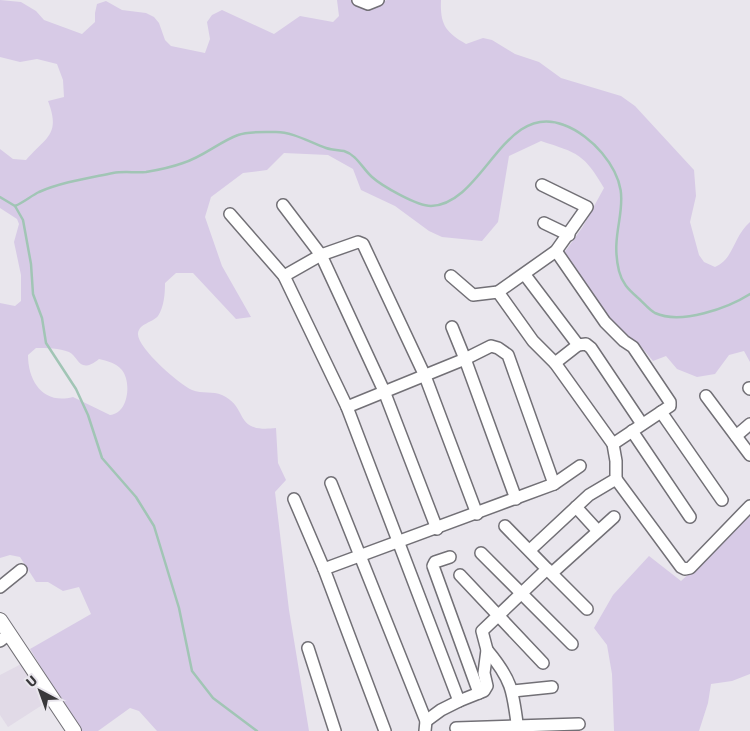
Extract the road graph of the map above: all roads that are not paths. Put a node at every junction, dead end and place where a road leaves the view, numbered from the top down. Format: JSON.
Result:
{"nodes":[{"id":1,"x":358,"y":0,"type":"edge"},
{"id":2,"x":378,"y":0,"type":"edge"},
{"id":3,"x":542,"y":185,"type":"dead end"},
{"id":4,"x":283,"y":205,"type":"dead end"},
{"id":5,"x":230,"y":214,"type":"dead end"},
{"id":6,"x":544,"y":223,"type":"dead end"},
{"id":7,"x":569,"y":235,"type":"junction"},
{"id":8,"x":556,"y":251,"type":"junction"},
{"id":9,"x":321,"y":255,"type":"junction"},
{"id":10,"x":526,"y":275,"type":"junction"},
{"id":11,"x":284,"y":276,"type":"junction"},
{"id":12,"x":451,"y":276,"type":"dead end"},
{"id":13,"x":498,"y":292,"type":"junction"},
{"id":14,"x":452,"y":327,"type":"dead end"},
{"id":15,"x":578,"y":345,"type":"junction"},
{"id":16,"x":465,"y":359,"type":"junction"},
{"id":17,"x":555,"y":363,"type":"junction"},
{"id":18,"x":425,"y":376,"type":"junction"},
{"id":19,"x":384,"y":391,"type":"junction"},
{"id":20,"x":706,"y":396,"type":"dead end"},
{"id":21,"x":347,"y":407,"type":"junction"},
{"id":22,"x":662,"y":412,"type":"junction"},
{"id":23,"x":642,"y":424,"type":"junction"},
{"id":24,"x":750,"y":424,"type":"edge"},
{"id":25,"x":632,"y":431,"type":"junction"},
{"id":26,"x":736,"y":436,"type":"junction"},
{"id":27,"x":613,"y":444,"type":"junction"},
{"id":28,"x":750,"y":455,"type":"edge"},
{"id":29,"x":580,"y":466,"type":"dead end"},
{"id":30,"x":616,"y":479,"type":"junction"},
{"id":31,"x":331,"y":483,"type":"dead end"},
{"id":32,"x":554,"y":484,"type":"junction"},
{"id":33,"x":294,"y":499,"type":"dead end"},
{"id":34,"x":516,"y":499,"type":"junction"},
{"id":35,"x":722,"y":500,"type":"dead end"},
{"id":36,"x":750,"y":506,"type":"edge"},
{"id":37,"x":576,"y":507,"type":"junction"},
{"id":38,"x":477,"y":514,"type":"junction"},
{"id":39,"x":614,"y":517,"type":"dead end"},
{"id":40,"x":690,"y":517,"type":"dead end"},
{"id":41,"x":505,"y":526,"type":"dead end"},
{"id":42,"x":437,"y":529,"type":"junction"},
{"id":43,"x":597,"y":530,"type":"junction"},
{"id":44,"x":398,"y":542,"type":"junction"},
{"id":45,"x":530,"y":550,"type":"junction"},
{"id":46,"x":481,"y":553,"type":"dead end"},
{"id":47,"x":360,"y":555,"type":"junction"},
{"id":48,"x":450,"y":557,"type":"dead end"},
{"id":49,"x":324,"y":569,"type":"junction"},
{"id":50,"x":21,"y":570,"type":"dead end"},
{"id":51,"x":550,"y":571,"type":"junction"},
{"id":52,"x":460,"y":575,"type":"dead end"},
{"id":53,"x":0,"y":587,"type":"edge"},
{"id":54,"x":522,"y":595,"type":"junction"},
{"id":55,"x":587,"y":610,"type":"dead end"},
{"id":56,"x":499,"y":614,"type":"junction"},
{"id":57,"x":0,"y":620,"type":"edge"},
{"id":58,"x":4,"y":638,"type":"edge"},
{"id":59,"x":572,"y":644,"type":"dead end"},
{"id":60,"x":308,"y":648,"type":"dead end"},
{"id":61,"x":487,"y":650,"type":"junction"},
{"id":62,"x":543,"y":663,"type":"dead end"},
{"id":63,"x":552,"y":688,"type":"dead end"},
{"id":64,"x":513,"y":691,"type":"junction"},
{"id":65,"x":479,"y":693,"type":"junction"},
{"id":66,"x":459,"y":701,"type":"junction"},
{"id":67,"x":579,"y":724,"type":"dead end"},
{"id":68,"x":425,"y":726,"type":"edge"},
{"id":69,"x":456,"y":728,"type":"dead end"},
{"id":70,"x":517,"y":728,"type":"edge"},
{"id":71,"x":74,"y":731,"type":"edge"},
{"id":72,"x":335,"y":731,"type":"edge"},
{"id":73,"x":385,"y":731,"type":"edge"}],
"edges":[{"from":1,"to":2,"type":"street"},
{"from":3,"to":7,"type":"street"},
{"from":4,"to":9,"type":"street"},
{"from":5,"to":11,"type":"street"},
{"from":6,"to":7,"type":"street"},
{"from":7,"to":8,"type":"street"},
{"from":8,"to":10,"type":"street"},
{"from":8,"to":22,"type":"street"},
{"from":9,"to":11,"type":"street"},
{"from":9,"to":18,"type":"street"},
{"from":9,"to":19,"type":"street"},
{"from":10,"to":13,"type":"street"},
{"from":10,"to":15,"type":"street"},
{"from":11,"to":21,"type":"street"},
{"from":12,"to":13,"type":"street"},
{"from":13,"to":17,"type":"street"},
{"from":14,"to":16,"type":"street"},
{"from":15,"to":17,"type":"street"},
{"from":15,"to":23,"type":"street"},
{"from":16,"to":18,"type":"street"},
{"from":16,"to":32,"type":"street"},
{"from":16,"to":34,"type":"street"},
{"from":17,"to":27,"type":"street"},
{"from":18,"to":19,"type":"street"},
{"from":18,"to":38,"type":"street"},
{"from":19,"to":21,"type":"street"},
{"from":19,"to":42,"type":"street"},
{"from":20,"to":26,"type":"street"},
{"from":21,"to":44,"type":"street"},
{"from":22,"to":23,"type":"street"},
{"from":22,"to":35,"type":"street"},
{"from":23,"to":25,"type":"street"},
{"from":24,"to":26,"type":"street"},
{"from":25,"to":27,"type":"street"},
{"from":25,"to":40,"type":"street"},
{"from":26,"to":28,"type":"street"},
{"from":27,"to":30,"type":"street"},
{"from":29,"to":32,"type":"street"},
{"from":30,"to":36,"type":"street"},
{"from":30,"to":37,"type":"street"},
{"from":31,"to":47,"type":"street"},
{"from":32,"to":34,"type":"street"},
{"from":33,"to":49,"type":"street"},
{"from":34,"to":38,"type":"street"},
{"from":37,"to":43,"type":"street"},
{"from":37,"to":45,"type":"street"},
{"from":38,"to":42,"type":"street"},
{"from":39,"to":43,"type":"street"},
{"from":41,"to":45,"type":"street"},
{"from":42,"to":44,"type":"street"},
{"from":43,"to":51,"type":"street"},
{"from":44,"to":47,"type":"street"},
{"from":44,"to":66,"type":"street"},
{"from":45,"to":51,"type":"street"},
{"from":46,"to":54,"type":"street"},
{"from":47,"to":49,"type":"street"},
{"from":47,"to":68,"type":"street"},
{"from":48,"to":65,"type":"street"},
{"from":49,"to":73,"type":"street"},
{"from":50,"to":53,"type":"street"},
{"from":51,"to":54,"type":"street"},
{"from":51,"to":55,"type":"street"},
{"from":52,"to":56,"type":"street"},
{"from":54,"to":56,"type":"street"},
{"from":54,"to":59,"type":"street"},
{"from":56,"to":61,"type":"street"},
{"from":56,"to":62,"type":"street"},
{"from":57,"to":58,"type":"street"},
{"from":58,"to":71,"type":"street"},
{"from":60,"to":72,"type":"street"},
{"from":61,"to":64,"type":"street"},
{"from":61,"to":65,"type":"street"},
{"from":63,"to":64,"type":"street"},
{"from":64,"to":70,"type":"street"},
{"from":65,"to":66,"type":"street"},
{"from":66,"to":68,"type":"street"},
{"from":67,"to":70,"type":"street"},
{"from":69,"to":70,"type":"street"}]}
